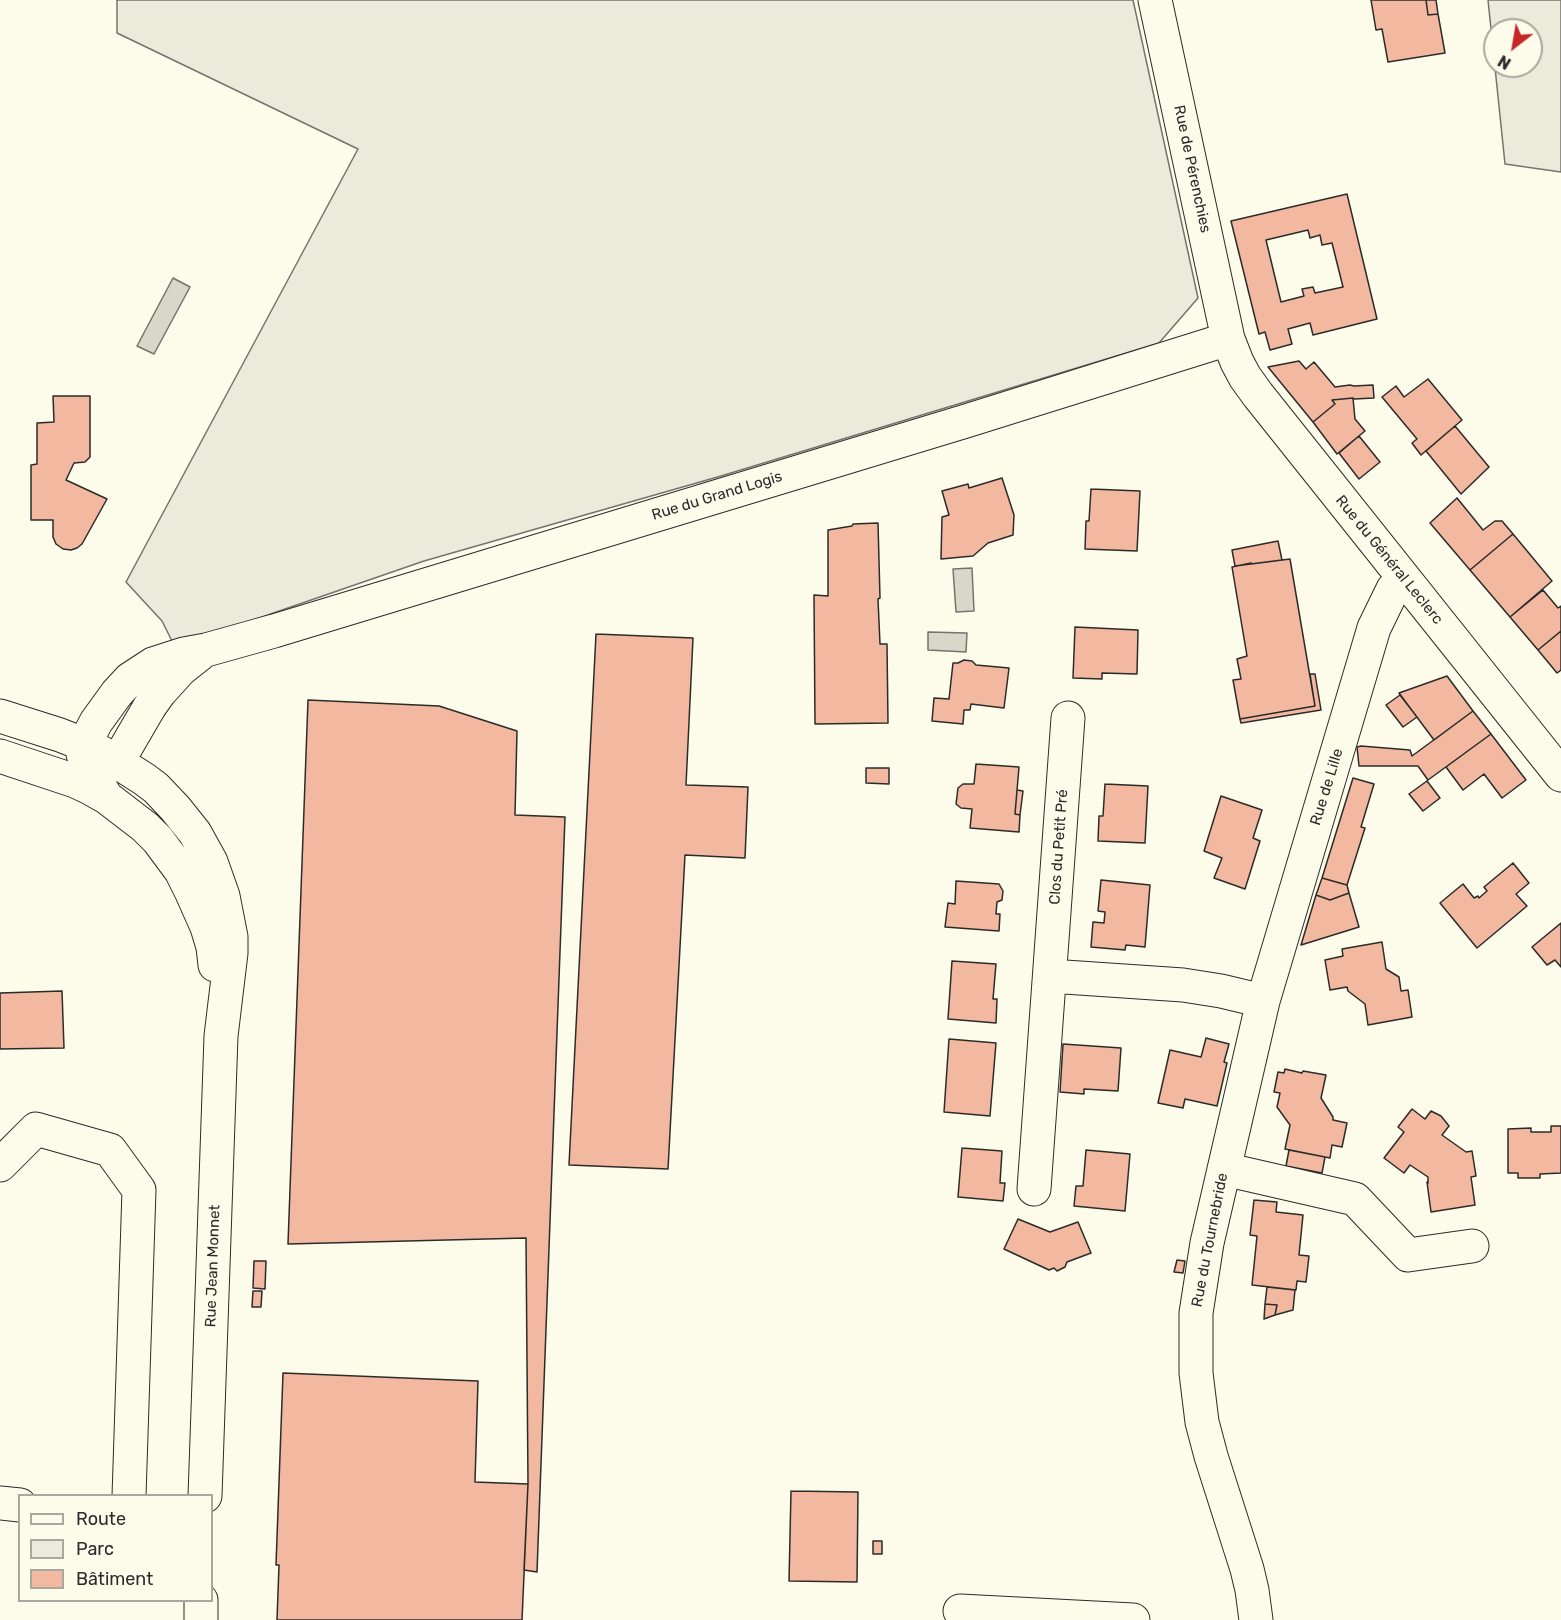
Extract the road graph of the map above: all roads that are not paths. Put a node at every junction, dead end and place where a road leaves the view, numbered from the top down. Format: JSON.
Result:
{"nodes":[{"id":1,"x":1155,"y":0,"type":"edge"},
{"id":2,"x":1228,"y":339,"type":"junction"},
{"id":3,"x":1403,"y":578,"type":"junction"},
{"id":4,"x":0,"y":716,"type":"edge"},
{"id":5,"x":1068,"y":718,"type":"dead end"},
{"id":6,"x":96,"y":757,"type":"junction"},
{"id":7,"x":10,"y":759,"type":"edge"},
{"id":8,"x":1561,"y":775,"type":"edge"},
{"id":9,"x":106,"y":797,"type":"junction"},
{"id":10,"x":1050,"y":976,"type":"junction"},
{"id":11,"x":1263,"y":1001,"type":"junction"},
{"id":12,"x":221,"y":1036,"type":"junction"},
{"id":13,"x":0,"y":1165,"type":"edge"},
{"id":14,"x":1224,"y":1169,"type":"junction"},
{"id":15,"x":1034,"y":1189,"type":"dead end"},
{"id":16,"x":1472,"y":1246,"type":"dead end"},
{"id":17,"x":129,"y":1494,"type":"edge"},
{"id":18,"x":205,"y":1494,"type":"edge"},
{"id":19,"x":0,"y":1503,"type":"edge"},
{"id":20,"x":18,"y":1505,"type":"edge"},
{"id":21,"x":201,"y":1602,"type":"edge"},
{"id":22,"x":960,"y":1611,"type":"dead end"},
{"id":23,"x":201,"y":1620,"type":"edge"},
{"id":24,"x":1133,"y":1620,"type":"edge"},
{"id":25,"x":1256,"y":1620,"type":"edge"}],
"edges":[{"from":1,"to":2,"type":"street","name":"Rue de Pérenchies"},
{"from":2,"to":3,"type":"street","name":"Rue du Général Leclerc"},
{"from":2,"to":6,"type":"street","name":"Rue du Grand Logis"},
{"from":3,"to":8,"type":"street","name":"Rue du Général Leclerc"},
{"from":3,"to":11,"type":"street","name":"Rue de Lille"},
{"from":4,"to":6,"type":"street","name":"Rue Jean Monnet"},
{"from":5,"to":10,"type":"street","name":"Clos du Petit Pré"},
{"from":6,"to":7,"type":"street"},
{"from":6,"to":9,"type":"street"},
{"from":6,"to":12,"type":"street","name":"Rue Jean Monnet"},
{"from":7,"to":9,"type":"street","name":"Rue Jean Monnet"},
{"from":9,"to":12,"type":"street","name":"Rue Jean Monnet"},
{"from":10,"to":11,"type":"street"},
{"from":10,"to":15,"type":"street","name":"Clos du Petit Pré"},
{"from":11,"to":14,"type":"street","name":"Rue du Tournebride"},
{"from":12,"to":18,"type":"street","name":"Rue Jean Monnet"},
{"from":13,"to":17,"type":"street"},
{"from":14,"to":16,"type":"street"},
{"from":14,"to":25,"type":"street","name":"Rue du Tournebride"},
{"from":19,"to":20,"type":"street"},
{"from":21,"to":23,"type":"street"},
{"from":22,"to":24,"type":"street"}]}
